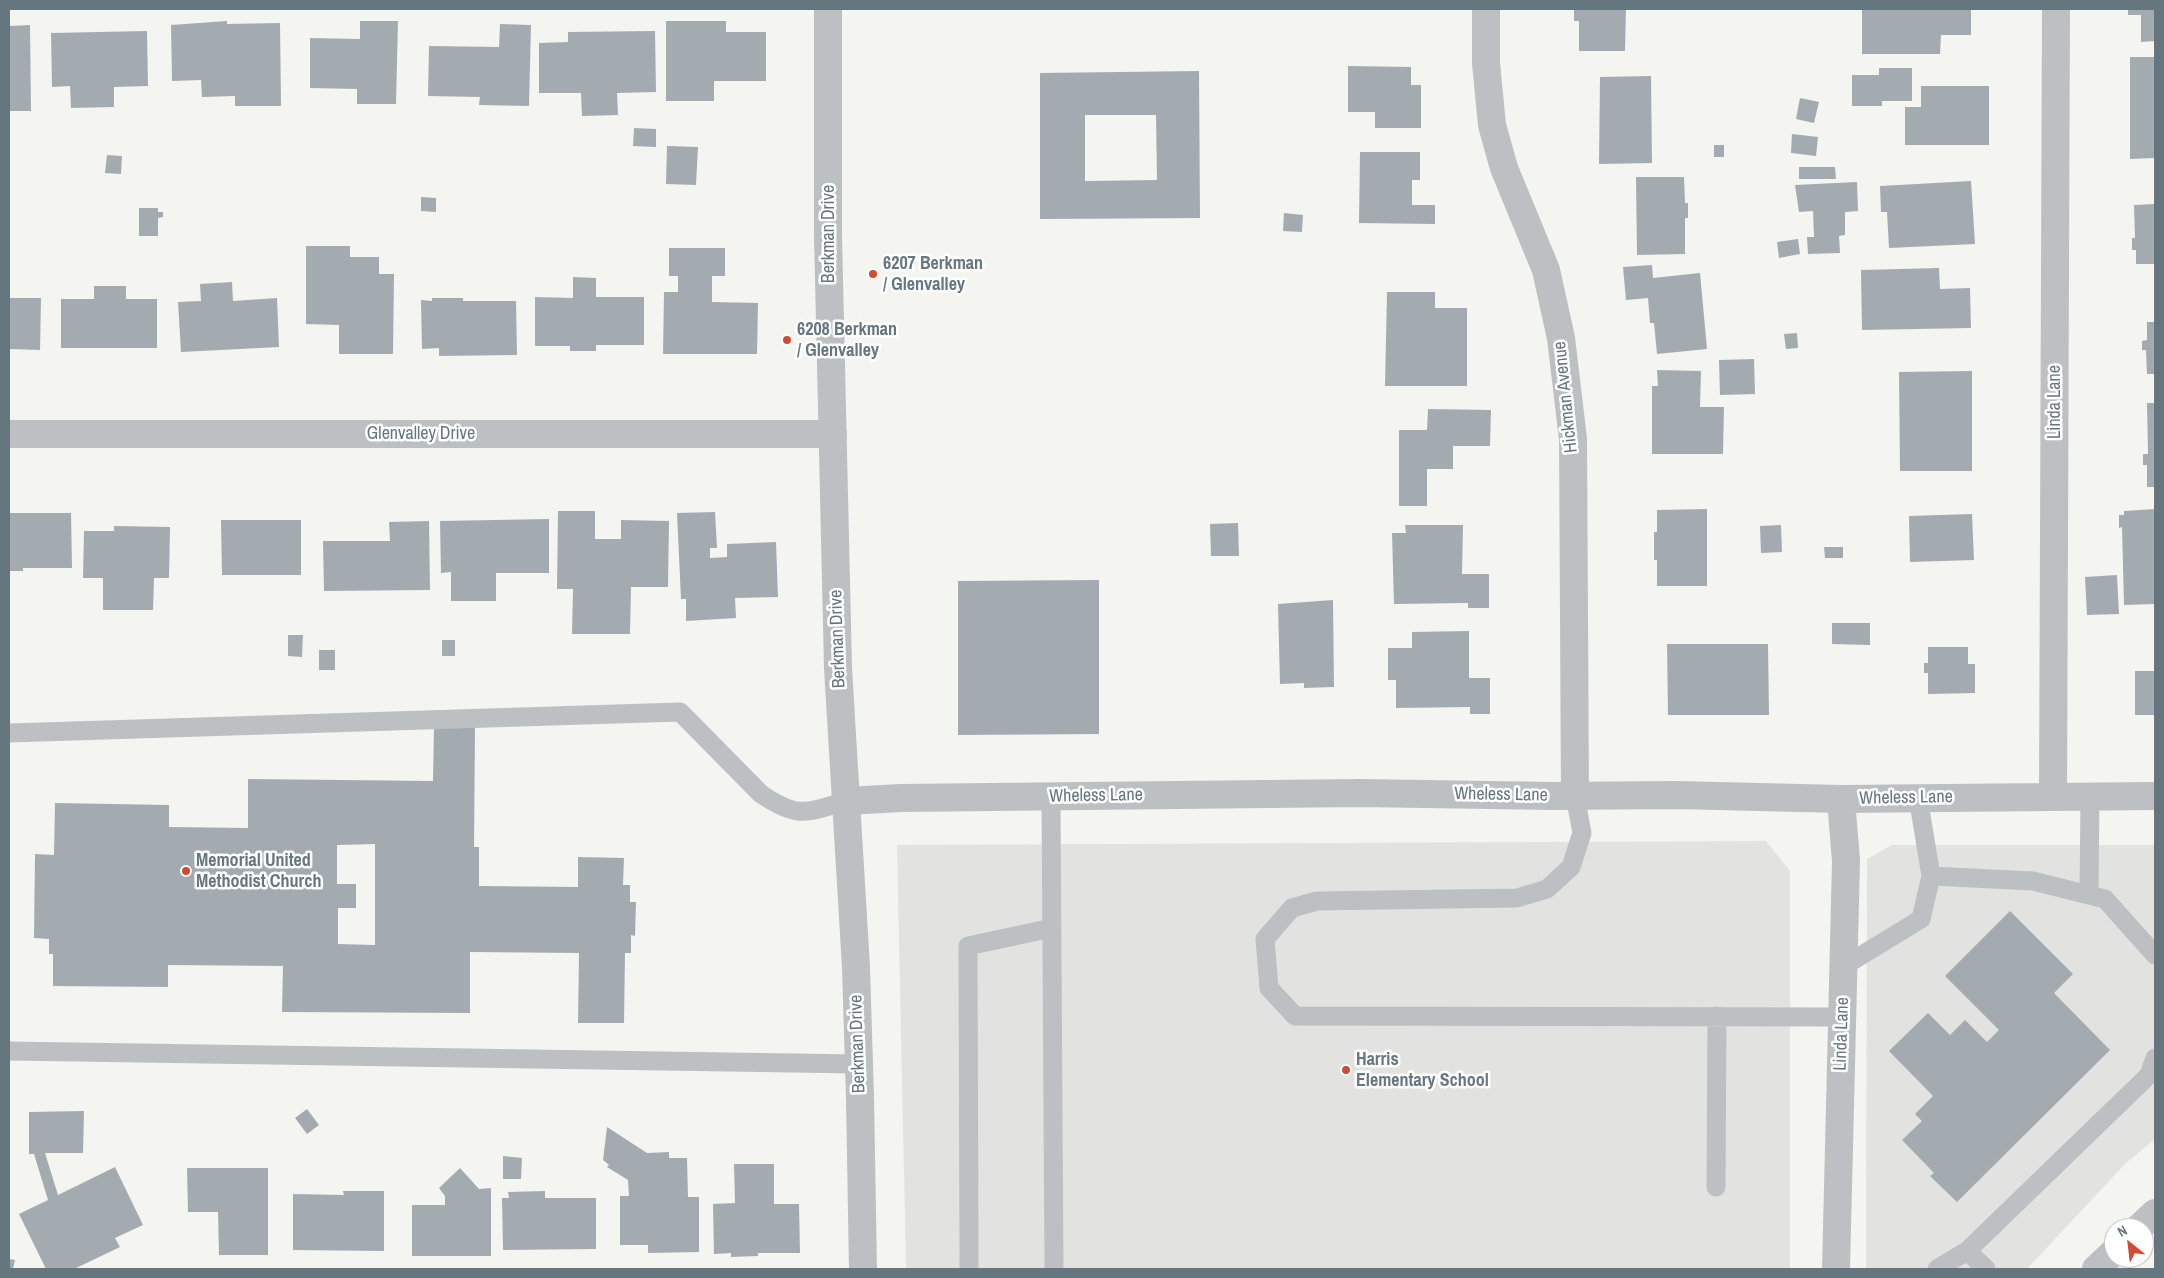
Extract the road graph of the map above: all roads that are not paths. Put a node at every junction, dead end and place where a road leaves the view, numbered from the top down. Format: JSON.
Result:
{"nodes":[{"id":1,"x":828,"y":9,"type":"edge"},
{"id":2,"x":1486,"y":9,"type":"edge"},
{"id":3,"x":2056,"y":9,"type":"edge"},
{"id":4,"x":9,"y":434,"type":"edge"},
{"id":5,"x":833,"y":434,"type":"junction"},
{"id":6,"x":9,"y":733,"type":"edge"},
{"id":7,"x":2090,"y":795,"type":"junction"},
{"id":8,"x":1051,"y":796,"type":"junction"},
{"id":9,"x":1574,"y":796,"type":"junction"},
{"id":10,"x":2053,"y":796,"type":"junction"},
{"id":11,"x":2155,"y":796,"type":"edge"},
{"id":12,"x":1918,"y":797,"type":"junction"},
{"id":13,"x":1841,"y":799,"type":"junction"},
{"id":14,"x":846,"y":801,"type":"junction"},
{"id":15,"x":1931,"y":876,"type":"junction"},
{"id":16,"x":2089,"y":895,"type":"junction"},
{"id":17,"x":1052,"y":928,"type":"junction"},
{"id":18,"x":2155,"y":955,"type":"edge"},
{"id":19,"x":1844,"y":966,"type":"junction"},
{"id":20,"x":1717,"y":1016,"type":"junction"},
{"id":21,"x":1842,"y":1017,"type":"junction"},
{"id":22,"x":9,"y":1050,"type":"edge"},
{"id":23,"x":858,"y":1064,"type":"junction"},
{"id":24,"x":2153,"y":1072,"type":"edge"},
{"id":25,"x":1716,"y":1187,"type":"dead end"},
{"id":26,"x":1967,"y":1251,"type":"junction"},
{"id":27,"x":862,"y":1269,"type":"edge"},
{"id":28,"x":969,"y":1269,"type":"edge"},
{"id":29,"x":1054,"y":1269,"type":"edge"},
{"id":30,"x":1836,"y":1269,"type":"edge"},
{"id":31,"x":1937,"y":1269,"type":"edge"},
{"id":32,"x":1986,"y":1269,"type":"edge"}],
"edges":[{"from":1,"to":5,"type":"street","name":"Berkman Drive"},
{"from":2,"to":9,"type":"street","name":"Hickman Avenue"},
{"from":3,"to":10,"type":"street","name":"Linda Lane"},
{"from":4,"to":5,"type":"street","name":"Glenvalley Drive"},
{"from":5,"to":14,"type":"street","name":"Berkman Drive"},
{"from":6,"to":14,"type":"lane"},
{"from":7,"to":10,"type":"street","name":"Wheless Lane"},
{"from":7,"to":11,"type":"street","name":"Wheless Lane"},
{"from":7,"to":16,"type":"lane"},
{"from":8,"to":9,"type":"street","name":"Wheless Lane"},
{"from":8,"to":14,"type":"street","name":"Wheless Lane"},
{"from":8,"to":17,"type":"lane"},
{"from":9,"to":13,"type":"street","name":"Wheless Lane"},
{"from":9,"to":20,"type":"lane"},
{"from":10,"to":12,"type":"street","name":"Wheless Lane"},
{"from":12,"to":13,"type":"street","name":"Wheless Lane"},
{"from":12,"to":15,"type":"lane"},
{"from":13,"to":19,"type":"street","name":"Linda Lane"},
{"from":14,"to":23,"type":"street","name":"Berkman Drive"},
{"from":15,"to":16,"type":"lane"},
{"from":15,"to":19,"type":"lane"},
{"from":16,"to":18,"type":"lane"},
{"from":17,"to":28,"type":"lane"},
{"from":17,"to":29,"type":"lane"},
{"from":19,"to":21,"type":"street","name":"Linda Lane"},
{"from":20,"to":21,"type":"lane"},
{"from":20,"to":25,"type":"lane"},
{"from":21,"to":30,"type":"street","name":"Linda Lane"},
{"from":22,"to":23,"type":"lane"},
{"from":23,"to":27,"type":"street","name":"Berkman Drive"},
{"from":24,"to":26,"type":"lane"},
{"from":26,"to":31,"type":"lane"},
{"from":26,"to":32,"type":"lane"}]}
